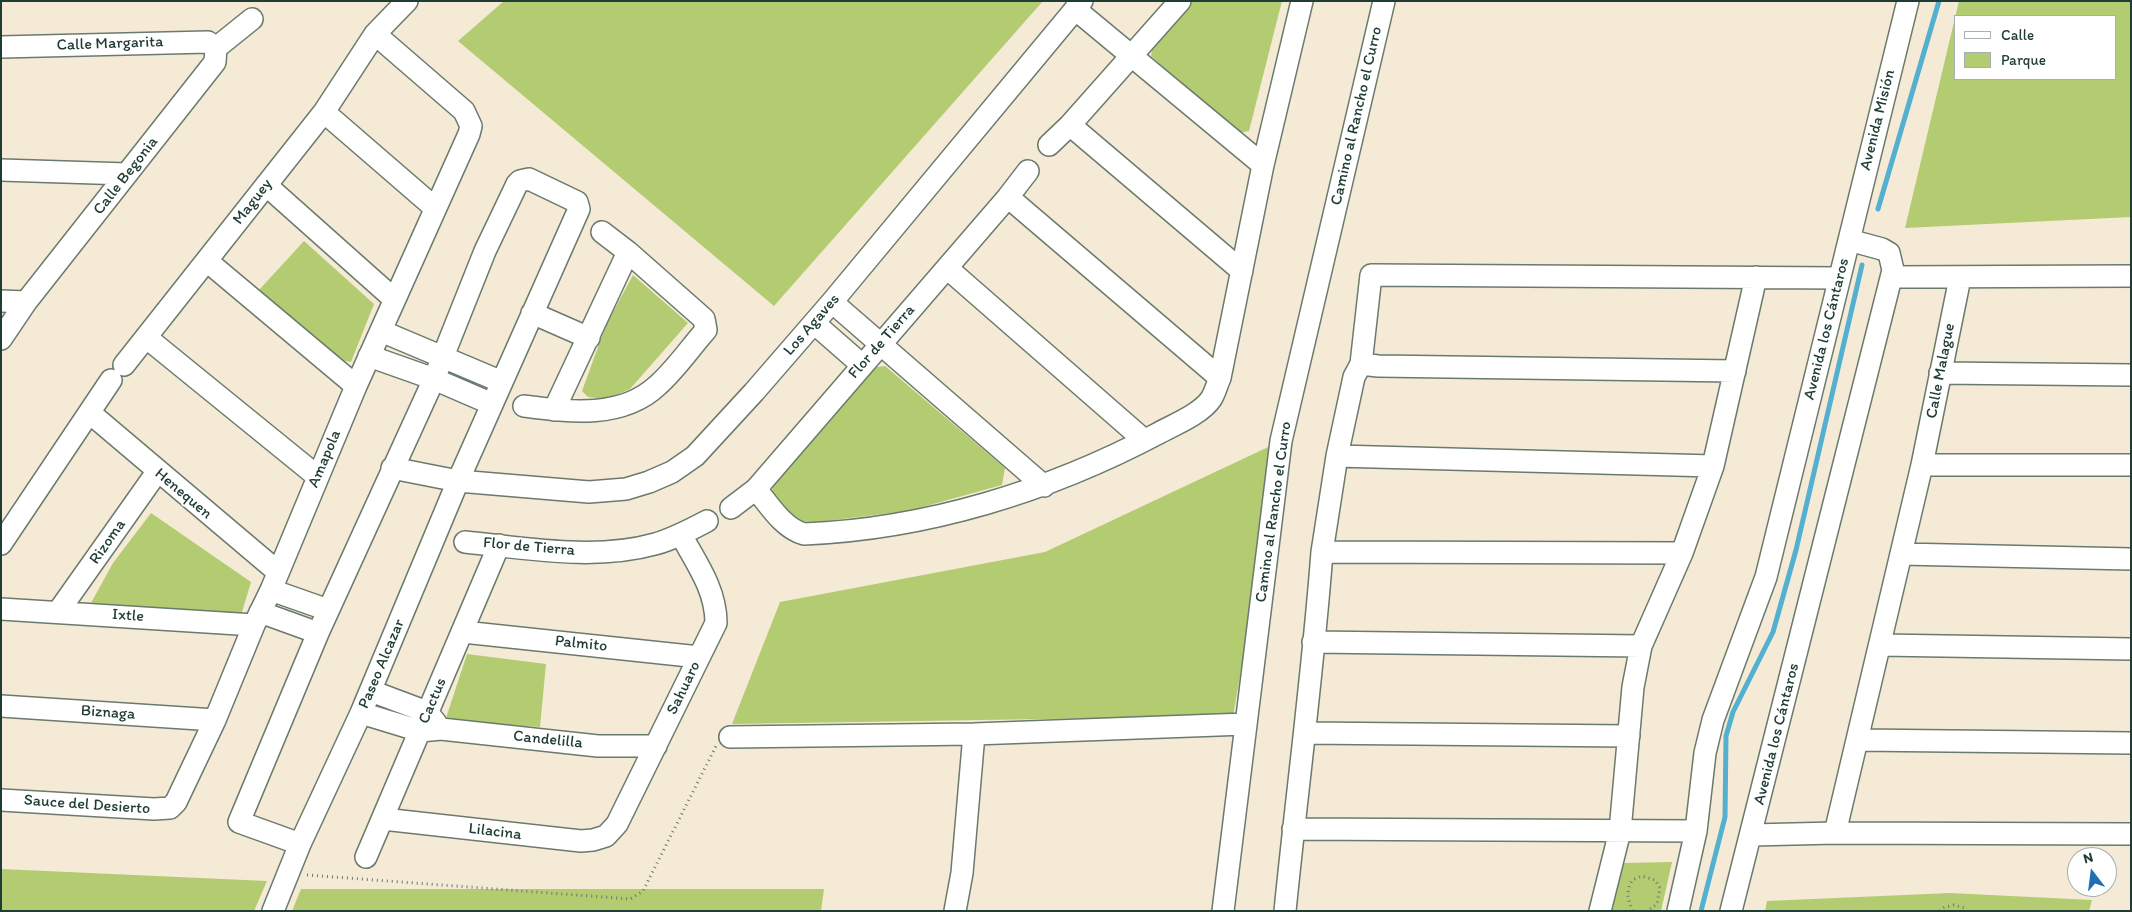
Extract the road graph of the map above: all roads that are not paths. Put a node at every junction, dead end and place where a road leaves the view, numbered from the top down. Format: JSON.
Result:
{"nodes":[{"id":1,"x":407,"y":1,"type":"edge"},
{"id":2,"x":1180,"y":1,"type":"edge"},
{"id":3,"x":1302,"y":1,"type":"edge"},
{"id":4,"x":1384,"y":1,"type":"edge"},
{"id":5,"x":1908,"y":1,"type":"edge"},
{"id":6,"x":1079,"y":5,"type":"edge"},
{"id":7,"x":252,"y":19,"type":"dead end"},
{"id":8,"x":375,"y":34,"type":"junction"},
{"id":9,"x":1,"y":47,"type":"edge"},
{"id":10,"x":216,"y":48,"type":"junction"},
{"id":11,"x":1130,"y":56,"type":"junction"},
{"id":12,"x":324,"y":112,"type":"junction"},
{"id":13,"x":1070,"y":125,"type":"junction"},
{"id":14,"x":1049,"y":145,"type":"dead end"},
{"id":15,"x":1263,"y":165,"type":"junction"},
{"id":16,"x":1,"y":170,"type":"edge"},
{"id":17,"x":1028,"y":171,"type":"dead end"},
{"id":18,"x":128,"y":174,"type":"junction"},
{"id":19,"x":266,"y":185,"type":"junction"},
{"id":20,"x":1008,"y":196,"type":"junction"},
{"id":21,"x":435,"y":208,"type":"junction"},
{"id":22,"x":602,"y":232,"type":"dead end"},
{"id":23,"x":1849,"y":240,"type":"junction"},
{"id":24,"x":628,"y":252,"type":"junction"},
{"id":25,"x":208,"y":261,"type":"junction"},
{"id":26,"x":947,"y":268,"type":"junction"},
{"id":27,"x":1242,"y":271,"type":"junction"},
{"id":28,"x":2131,"y":276,"type":"edge"},
{"id":29,"x":1756,"y":277,"type":"junction"},
{"id":30,"x":1892,"y":277,"type":"junction"},
{"id":31,"x":1839,"y":278,"type":"junction"},
{"id":32,"x":1960,"y":278,"type":"junction"},
{"id":33,"x":394,"y":299,"type":"junction"},
{"id":34,"x":1,"y":301,"type":"edge"},
{"id":35,"x":26,"y":302,"type":"junction"},
{"id":36,"x":832,"y":302,"type":"junction"},
{"id":37,"x":532,"y":313,"type":"junction"},
{"id":38,"x":814,"y":323,"type":"junction"},
{"id":39,"x":380,"y":331,"type":"junction"},
{"id":40,"x":147,"y":338,"type":"junction"},
{"id":41,"x":590,"y":338,"type":"junction"},
{"id":42,"x":1,"y":339,"type":"edge"},
{"id":43,"x":881,"y":343,"type":"junction"},
{"id":44,"x":369,"y":356,"type":"junction"},
{"id":45,"x":442,"y":358,"type":"junction"},
{"id":46,"x":1361,"y":364,"type":"junction"},
{"id":47,"x":862,"y":365,"type":"junction"},
{"id":48,"x":1735,"y":371,"type":"junction"},
{"id":49,"x":1940,"y":373,"type":"junction"},
{"id":50,"x":2131,"y":375,"type":"edge"},
{"id":51,"x":1220,"y":378,"type":"junction"},
{"id":52,"x":434,"y":379,"type":"junction"},
{"id":53,"x":502,"y":382,"type":"junction"},
{"id":54,"x":356,"y":386,"type":"junction"},
{"id":55,"x":492,"y":404,"type":"junction"},
{"id":56,"x":524,"y":406,"type":"dead end"},
{"id":57,"x":554,"y":410,"type":"junction"},
{"id":58,"x":90,"y":413,"type":"junction"},
{"id":59,"x":1144,"y":440,"type":"junction"},
{"id":60,"x":1337,"y":456,"type":"junction"},
{"id":61,"x":1922,"y":465,"type":"junction"},
{"id":62,"x":2131,"y":465,"type":"edge"},
{"id":63,"x":1714,"y":466,"type":"junction"},
{"id":64,"x":392,"y":468,"type":"junction"},
{"id":65,"x":157,"y":472,"type":"junction"},
{"id":66,"x":318,"y":477,"type":"junction"},
{"id":67,"x":458,"y":481,"type":"junction"},
{"id":68,"x":1044,"y":486,"type":"junction"},
{"id":69,"x":756,"y":489,"type":"junction"},
{"id":70,"x":731,"y":508,"type":"dead end"},
{"id":71,"x":707,"y":521,"type":"dead end"},
{"id":72,"x":681,"y":535,"type":"junction"},
{"id":73,"x":465,"y":542,"type":"dead end"},
{"id":74,"x":1,"y":544,"type":"edge"},
{"id":75,"x":499,"y":545,"type":"junction"},
{"id":76,"x":1322,"y":552,"type":"junction"},
{"id":77,"x":1682,"y":553,"type":"junction"},
{"id":78,"x":1902,"y":554,"type":"junction"},
{"id":79,"x":2131,"y":559,"type":"edge"},
{"id":80,"x":274,"y":581,"type":"junction"},
{"id":81,"x":1,"y":609,"type":"edge"},
{"id":82,"x":328,"y":610,"type":"junction"},
{"id":83,"x":58,"y":612,"type":"junction"},
{"id":84,"x":257,"y":618,"type":"junction"},
{"id":85,"x":463,"y":632,"type":"junction"},
{"id":86,"x":318,"y":633,"type":"junction"},
{"id":87,"x":1313,"y":642,"type":"junction"},
{"id":88,"x":1881,"y":645,"type":"junction"},
{"id":89,"x":1641,"y":646,"type":"junction"},
{"id":90,"x":2131,"y":649,"type":"edge"},
{"id":91,"x":699,"y":657,"type":"junction"},
{"id":92,"x":371,"y":691,"type":"junction"},
{"id":93,"x":1,"y":706,"type":"edge"},
{"id":94,"x":361,"y":713,"type":"junction"},
{"id":95,"x":215,"y":720,"type":"junction"},
{"id":96,"x":424,"y":721,"type":"junction"},
{"id":97,"x":1245,"y":724,"type":"junction"},
{"id":98,"x":1305,"y":733,"type":"junction"},
{"id":99,"x":974,"y":734,"type":"junction"},
{"id":100,"x":1628,"y":736,"type":"junction"},
{"id":101,"x":730,"y":737,"type":"road end"},
{"id":102,"x":1858,"y":740,"type":"junction"},
{"id":103,"x":2131,"y":743,"type":"edge"},
{"id":104,"x":656,"y":746,"type":"junction"},
{"id":105,"x":1,"y":800,"type":"edge"},
{"id":106,"x":172,"y":806,"type":"joint"},
{"id":107,"x":382,"y":819,"type":"junction"},
{"id":108,"x":1293,"y":829,"type":"junction"},
{"id":109,"x":1620,"y":831,"type":"junction"},
{"id":110,"x":1696,"y":831,"type":"junction"},
{"id":111,"x":1835,"y":833,"type":"junction"},
{"id":112,"x":2131,"y":834,"type":"edge"},
{"id":113,"x":1752,"y":835,"type":"junction"},
{"id":114,"x":606,"y":836,"type":"joint"},
{"id":115,"x":300,"y":844,"type":"junction"},
{"id":116,"x":366,"y":856,"type":"dead end"},
{"id":117,"x":273,"y":911,"type":"edge"},
{"id":118,"x":956,"y":911,"type":"edge"},
{"id":119,"x":1222,"y":911,"type":"edge"},
{"id":120,"x":1285,"y":911,"type":"edge"},
{"id":121,"x":1600,"y":911,"type":"edge"},
{"id":122,"x":1678,"y":911,"type":"edge"},
{"id":123,"x":1732,"y":911,"type":"edge"}],
"edges":[{"from":1,"to":8,"type":"street","name":"Maguey"},
{"from":2,"to":11,"type":"street"},
{"from":3,"to":15,"type":"street"},
{"from":4,"to":97,"type":"street","name":"Camino al Rancho el Curro"},
{"from":5,"to":23,"type":"street","name":"Avenida Misión"},
{"from":6,"to":11,"type":"street"},
{"from":6,"to":36,"type":"street","name":"Los Agaves"},
{"from":7,"to":10,"type":"street"},
{"from":8,"to":12,"type":"street","name":"Maguey"},
{"from":8,"to":21,"type":"street","name":"Amapola"},
{"from":9,"to":10,"type":"street","name":"Calle Margarita"},
{"from":10,"to":18,"type":"street","name":"Calle Begonia"},
{"from":11,"to":13,"type":"street"},
{"from":11,"to":15,"type":"street"},
{"from":12,"to":19,"type":"street","name":"Maguey"},
{"from":12,"to":21,"type":"street"},
{"from":13,"to":14,"type":"street"},
{"from":13,"to":27,"type":"street"},
{"from":15,"to":27,"type":"street"},
{"from":16,"to":18,"type":"street"},
{"from":17,"to":20,"type":"street","name":"Flor de Tierra"},
{"from":18,"to":35,"type":"street","name":"Calle Begonia"},
{"from":19,"to":25,"type":"street","name":"Maguey"},
{"from":19,"to":33,"type":"street"},
{"from":20,"to":26,"type":"street","name":"Flor de Tierra"},
{"from":20,"to":51,"type":"street"},
{"from":21,"to":33,"type":"street","name":"Amapola"},
{"from":22,"to":24,"type":"street"},
{"from":23,"to":30,"type":"street","name":"Avenida los Cántaros"},
{"from":23,"to":31,"type":"street","name":"Avenida los Cántaros"},
{"from":24,"to":41,"type":"street"},
{"from":24,"to":57,"type":"street"},
{"from":25,"to":40,"type":"street","name":"Maguey"},
{"from":25,"to":54,"type":"street"},
{"from":26,"to":43,"type":"street","name":"Flor de Tierra"},
{"from":26,"to":59,"type":"street"},
{"from":27,"to":51,"type":"street"},
{"from":28,"to":32,"type":"street"},
{"from":29,"to":31,"type":"street"},
{"from":29,"to":46,"type":"street"},
{"from":29,"to":48,"type":"street"},
{"from":30,"to":32,"type":"street"},
{"from":30,"to":113,"type":"street","name":"Avenida los Cántaros"},
{"from":31,"to":110,"type":"street","name":"Avenida los Cántaros"},
{"from":32,"to":49,"type":"street","name":"Calle Malague"},
{"from":33,"to":39,"type":"street","name":"Amapola"},
{"from":34,"to":35,"type":"street"},
{"from":35,"to":42,"type":"street","name":"Calle Begonia"},
{"from":36,"to":38,"type":"street","name":"Los Agaves"},
{"from":36,"to":43,"type":"street"},
{"from":37,"to":41,"type":"street"},
{"from":37,"to":45,"type":"street","name":"Paseo Alcazar"},
{"from":37,"to":53,"type":"street","name":"Paseo Alcazar"},
{"from":38,"to":47,"type":"street"},
{"from":38,"to":67,"type":"street","name":"Los Agaves"},
{"from":39,"to":44,"type":"street","name":"Amapola"},
{"from":39,"to":45,"type":"street"},
{"from":40,"to":58,"type":"street","name":"Maguey"},
{"from":40,"to":66,"type":"street"},
{"from":41,"to":57,"type":"street"},
{"from":43,"to":47,"type":"street","name":"Flor de Tierra"},
{"from":43,"to":68,"type":"street"},
{"from":44,"to":52,"type":"street"},
{"from":44,"to":54,"type":"street","name":"Amapola"},
{"from":45,"to":52,"type":"street"},
{"from":45,"to":53,"type":"street"},
{"from":46,"to":48,"type":"street"},
{"from":46,"to":60,"type":"street"},
{"from":47,"to":69,"type":"street","name":"Flor de Tierra"},
{"from":48,"to":63,"type":"street"},
{"from":49,"to":50,"type":"street"},
{"from":49,"to":61,"type":"street","name":"Calle Malague"},
{"from":51,"to":59,"type":"street"},
{"from":52,"to":55,"type":"street"},
{"from":52,"to":64,"type":"street"},
{"from":53,"to":55,"type":"street","name":"Paseo Alcazar"},
{"from":54,"to":66,"type":"street","name":"Amapola"},
{"from":55,"to":67,"type":"street","name":"Paseo Alcazar"},
{"from":56,"to":57,"type":"street"},
{"from":58,"to":65,"type":"street","name":"Henequen"},
{"from":58,"to":74,"type":"street","name":"Maguey"},
{"from":59,"to":68,"type":"street"},
{"from":60,"to":63,"type":"street"},
{"from":60,"to":76,"type":"street"},
{"from":61,"to":62,"type":"street"},
{"from":61,"to":78,"type":"street","name":"Calle Malague"},
{"from":63,"to":77,"type":"street"},
{"from":64,"to":67,"type":"street","name":"Los Agaves"},
{"from":64,"to":82,"type":"street"},
{"from":65,"to":80,"type":"street","name":"Henequen"},
{"from":65,"to":83,"type":"street","name":"Rizoma"},
{"from":66,"to":80,"type":"street","name":"Amapola"},
{"from":67,"to":92,"type":"street","name":"Paseo Alcazar"},
{"from":68,"to":69,"type":"street"},
{"from":69,"to":70,"type":"street","name":"Flor de Tierra"},
{"from":71,"to":72,"type":"street","name":"Flor de Tierra"},
{"from":72,"to":75,"type":"street","name":"Flor de Tierra"},
{"from":72,"to":91,"type":"street","name":"Sahuaro"},
{"from":73,"to":75,"type":"street","name":"Flor de Tierra"},
{"from":75,"to":85,"type":"street","name":"Cactus"},
{"from":76,"to":77,"type":"street"},
{"from":76,"to":87,"type":"street"},
{"from":77,"to":89,"type":"street"},
{"from":78,"to":79,"type":"street"},
{"from":78,"to":88,"type":"street","name":"Calle Malague"},
{"from":80,"to":82,"type":"street"},
{"from":80,"to":84,"type":"street","name":"Amapola"},
{"from":81,"to":83,"type":"street","name":"Ixtle"},
{"from":82,"to":86,"type":"street"},
{"from":83,"to":84,"type":"street","name":"Ixtle"},
{"from":84,"to":86,"type":"street","name":"Ixtle"},
{"from":84,"to":95,"type":"street","name":"Amapola"},
{"from":85,"to":91,"type":"street","name":"Palmito"},
{"from":85,"to":96,"type":"street","name":"Cactus"},
{"from":86,"to":115,"type":"street"},
{"from":87,"to":89,"type":"street"},
{"from":87,"to":98,"type":"street"},
{"from":88,"to":90,"type":"street"},
{"from":88,"to":102,"type":"street","name":"Calle Malague"},
{"from":89,"to":100,"type":"street"},
{"from":91,"to":104,"type":"street","name":"Sahuaro"},
{"from":92,"to":94,"type":"street","name":"Paseo Alcazar"},
{"from":92,"to":96,"type":"street"},
{"from":93,"to":95,"type":"street","name":"Biznaga"},
{"from":94,"to":96,"type":"street"},
{"from":94,"to":115,"type":"street","name":"Paseo Alcazar"},
{"from":95,"to":106,"type":"street","name":"Amapola"},
{"from":96,"to":104,"type":"street","name":"Candelilla"},
{"from":96,"to":107,"type":"street","name":"Cactus"},
{"from":97,"to":99,"type":"street"},
{"from":97,"to":119,"type":"street","name":"Camino al Rancho el Curro"},
{"from":98,"to":100,"type":"street"},
{"from":98,"to":108,"type":"street"},
{"from":99,"to":101,"type":"street"},
{"from":99,"to":118,"type":"street"},
{"from":100,"to":109,"type":"street"},
{"from":102,"to":103,"type":"street"},
{"from":102,"to":111,"type":"street","name":"Calle Malague"},
{"from":104,"to":114,"type":"street","name":"Sahuaro"},
{"from":105,"to":106,"type":"street","name":"Sauce del Desierto"},
{"from":107,"to":114,"type":"street","name":"Lilacina"},
{"from":107,"to":116,"type":"street","name":"Cactus"},
{"from":108,"to":109,"type":"street"},
{"from":108,"to":120,"type":"street"},
{"from":109,"to":110,"type":"street"},
{"from":109,"to":121,"type":"street"},
{"from":110,"to":122,"type":"street","name":"Avenida los Cántaros"},
{"from":111,"to":112,"type":"street"},
{"from":111,"to":113,"type":"street"},
{"from":113,"to":123,"type":"street","name":"Avenida los Cántaros"},
{"from":115,"to":117,"type":"street","name":"Paseo Alcazar"}]}
